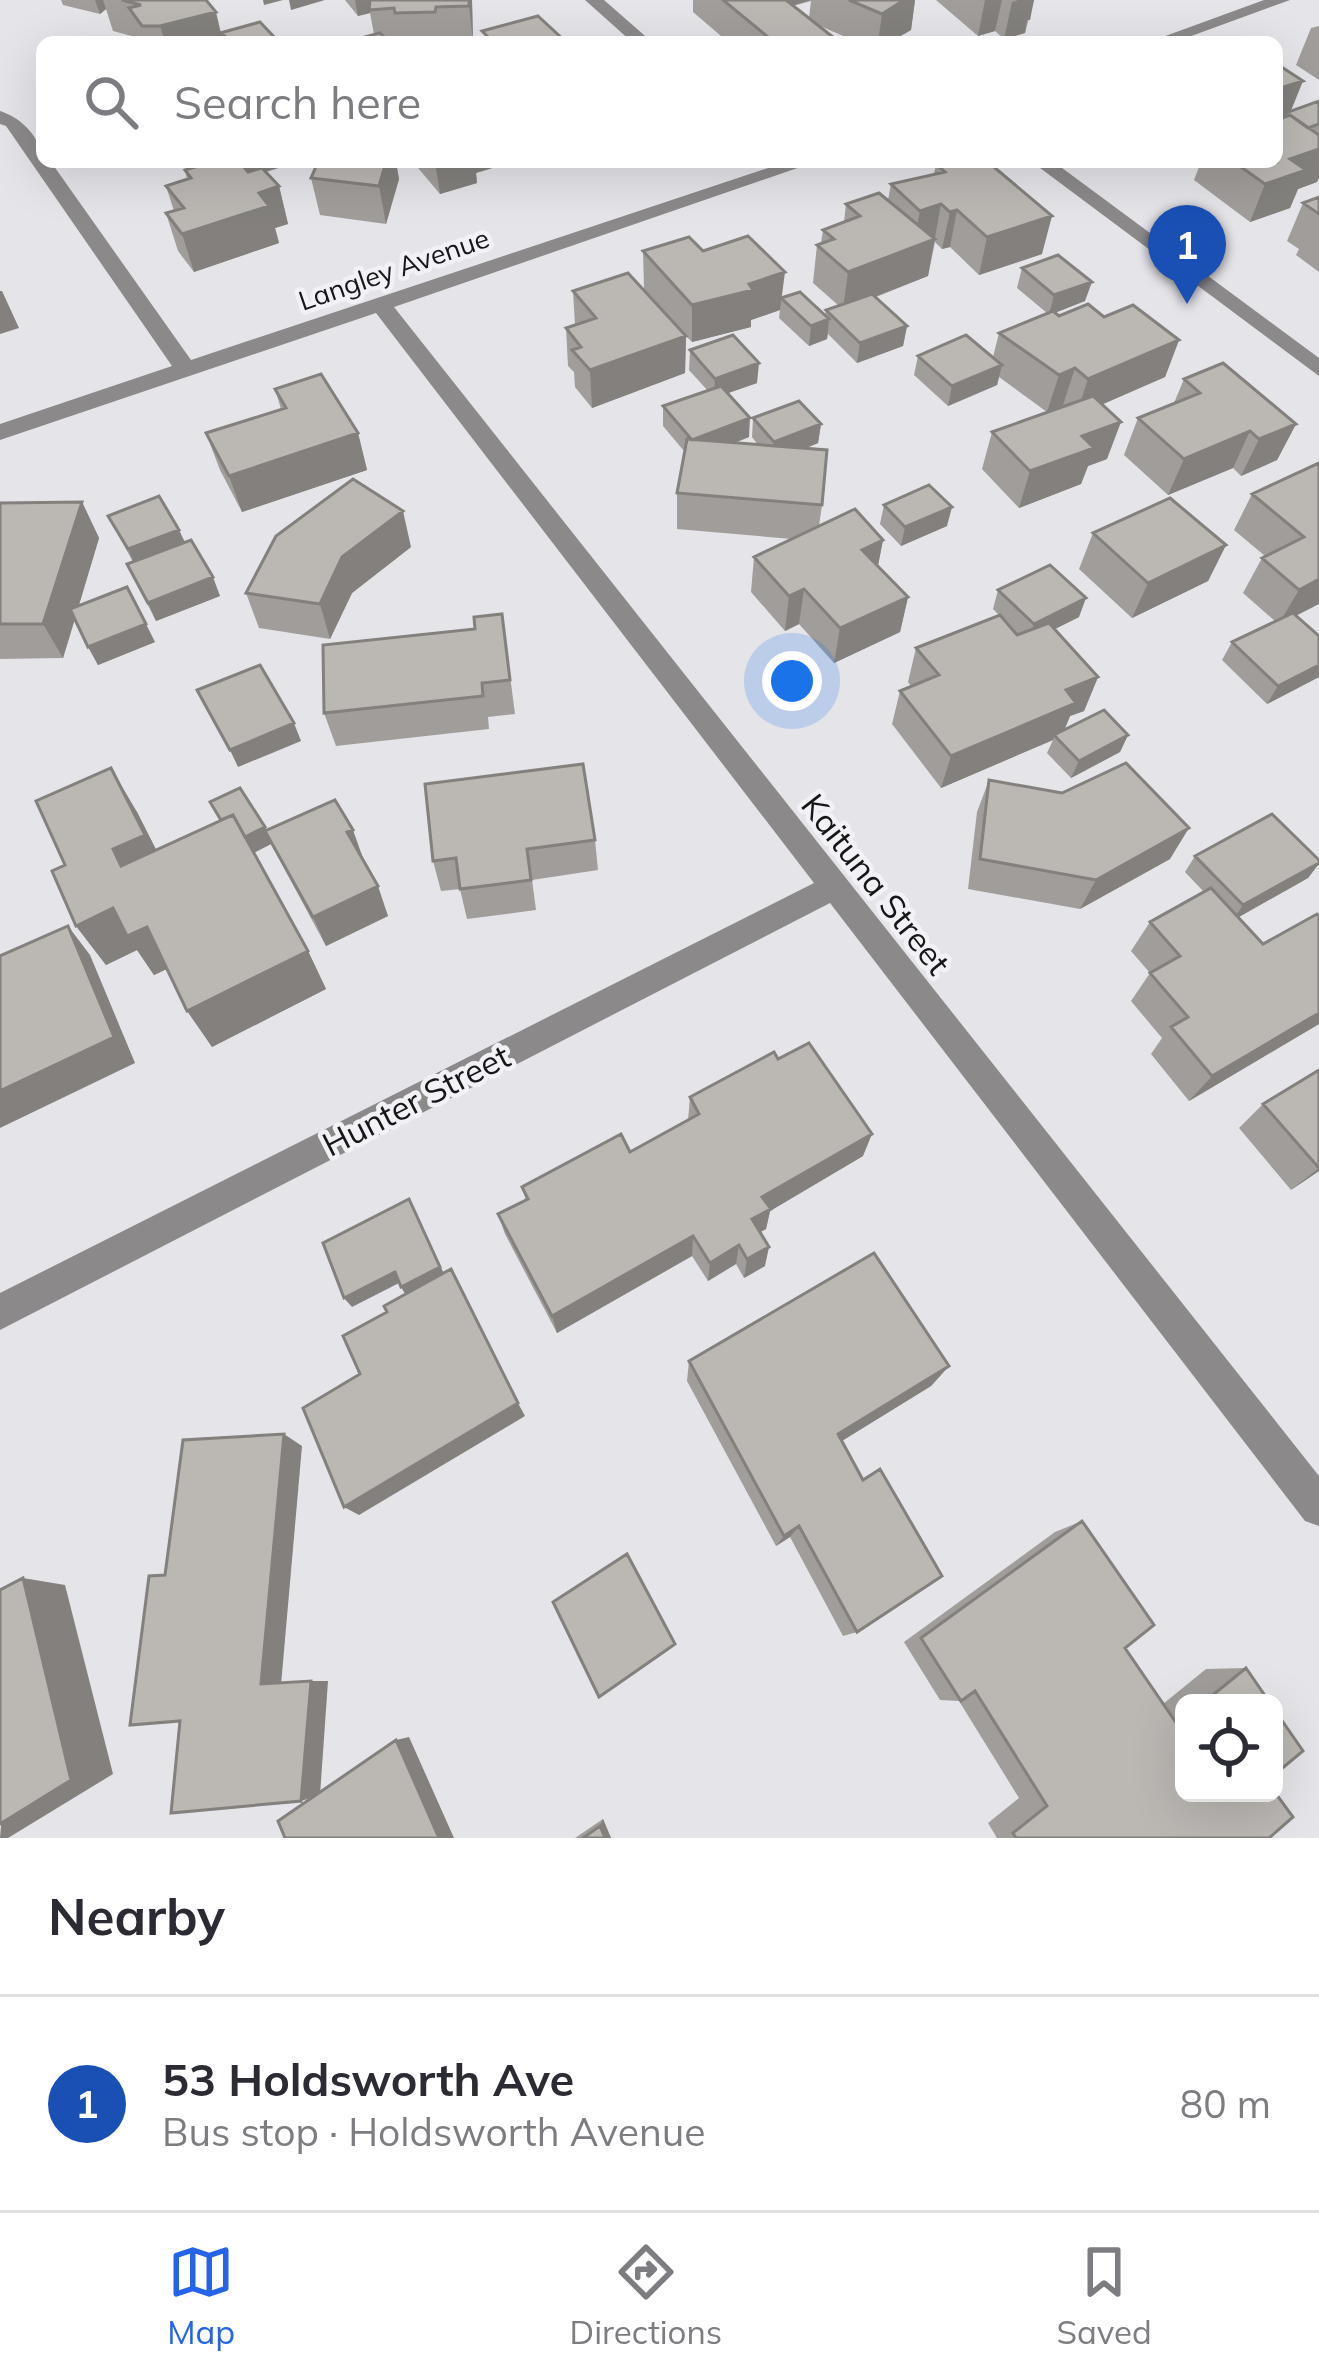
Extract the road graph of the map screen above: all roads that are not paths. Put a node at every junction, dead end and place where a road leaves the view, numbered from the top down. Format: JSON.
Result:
{"nodes":[{"id":1,"x":594,"y":0,"type":"edge"},
{"id":2,"x":1281,"y":0,"type":"edge"},
{"id":3,"x":636,"y":36,"type":"edge"},
{"id":4,"x":1176,"y":36,"type":"edge"},
{"id":5,"x":0,"y":117,"type":"edge"},
{"id":6,"x":36,"y":155,"type":"edge"},
{"id":7,"x":45,"y":168,"type":"edge"},
{"id":8,"x":780,"y":168,"type":"edge"},
{"id":9,"x":1050,"y":168,"type":"edge"},
{"id":10,"x":379,"y":303,"type":"junction"},
{"id":11,"x":1319,"y":369,"type":"edge"},
{"id":12,"x":186,"y":370,"type":"junction"},
{"id":13,"x":0,"y":432,"type":"edge"},
{"id":14,"x":832,"y":888,"type":"junction"},
{"id":15,"x":0,"y":1312,"type":"edge"},
{"id":16,"x":1319,"y":1507,"type":"edge"}],
"edges":[{"from":1,"to":3,"type":"street"},
{"from":2,"to":4,"type":"street"},
{"from":5,"to":6,"type":"street"},
{"from":7,"to":12,"type":"street"},
{"from":8,"to":10,"type":"street","name":"Langley Avenue"},
{"from":9,"to":11,"type":"street"},
{"from":10,"to":12,"type":"street","name":"Langley Avenue"},
{"from":10,"to":14,"type":"street","name":"Kaituna Street"},
{"from":12,"to":13,"type":"street","name":"Langley Avenue"},
{"from":14,"to":15,"type":"street","name":"Hunter Street"},
{"from":14,"to":16,"type":"street","name":"Kaituna Street"}]}
